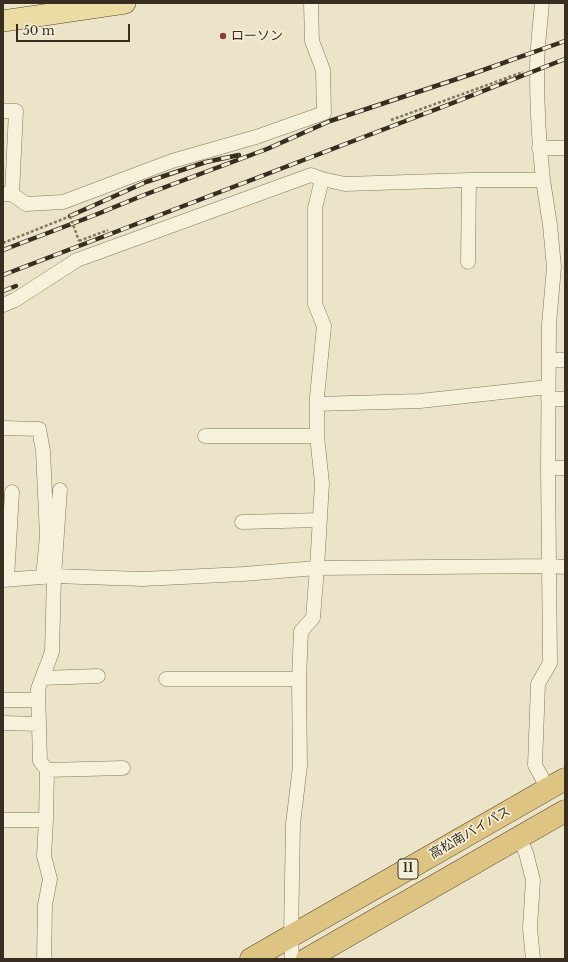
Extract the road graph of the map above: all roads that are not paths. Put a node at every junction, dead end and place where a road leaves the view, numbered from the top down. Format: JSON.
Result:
{"nodes":[{"id":1,"x":125,"y":3,"type":"edge"},
{"id":2,"x":311,"y":3,"type":"edge"},
{"id":3,"x":542,"y":3,"type":"edge"},
{"id":4,"x":3,"y":21,"type":"edge"},
{"id":5,"x":3,"y":111,"type":"edge"},
{"id":6,"x":539,"y":148,"type":"junction"},
{"id":7,"x":565,"y":148,"type":"edge"},
{"id":8,"x":322,"y":179,"type":"junction"},
{"id":9,"x":469,"y":180,"type":"junction"},
{"id":10,"x":542,"y":180,"type":"junction"},
{"id":11,"x":7,"y":194,"type":"edge"},
{"id":12,"x":468,"y":262,"type":"dead end"},
{"id":13,"x":3,"y":304,"type":"edge"},
{"id":14,"x":549,"y":360,"type":"junction"},
{"id":15,"x":565,"y":360,"type":"edge"},
{"id":16,"x":548,"y":393,"type":"junction"},
{"id":17,"x":565,"y":399,"type":"edge"},
{"id":18,"x":317,"y":404,"type":"junction"},
{"id":19,"x":3,"y":428,"type":"edge"},
{"id":20,"x":205,"y":436,"type":"dead end"},
{"id":21,"x":317,"y":436,"type":"junction"},
{"id":22,"x":548,"y":468,"type":"junction"},
{"id":23,"x":565,"y":468,"type":"edge"},
{"id":24,"x":60,"y":490,"type":"dead end"},
{"id":25,"x":12,"y":492,"type":"dead end"},
{"id":26,"x":320,"y":520,"type":"junction"},
{"id":27,"x":242,"y":522,"type":"dead end"},
{"id":28,"x":549,"y":566,"type":"junction"},
{"id":29,"x":565,"y":567,"type":"edge"},
{"id":30,"x":317,"y":568,"type":"junction"},
{"id":31,"x":48,"y":576,"type":"junction"},
{"id":32,"x":5,"y":580,"type":"edge"},
{"id":33,"x":98,"y":676,"type":"dead end"},
{"id":34,"x":42,"y":678,"type":"junction"},
{"id":35,"x":166,"y":678,"type":"dead end"},
{"id":36,"x":299,"y":679,"type":"junction"},
{"id":37,"x":3,"y":700,"type":"edge"},
{"id":38,"x":38,"y":700,"type":"junction"},
{"id":39,"x":3,"y":722,"type":"edge"},
{"id":40,"x":39,"y":724,"type":"junction"},
{"id":41,"x":123,"y":768,"type":"dead end"},
{"id":42,"x":47,"y":770,"type":"junction"},
{"id":43,"x":556,"y":784,"type":"edge"},
{"id":44,"x":565,"y":811,"type":"edge"},
{"id":45,"x":3,"y":820,"type":"edge"},
{"id":46,"x":46,"y":820,"type":"junction"},
{"id":47,"x":519,"y":837,"type":"junction"},
{"id":48,"x":291,"y":936,"type":"junction"},
{"id":49,"x":44,"y":959,"type":"edge"},
{"id":50,"x":251,"y":959,"type":"edge"},
{"id":51,"x":292,"y":959,"type":"edge"},
{"id":52,"x":306,"y":959,"type":"edge"},
{"id":53,"x":533,"y":959,"type":"edge"}],
"edges":[{"from":1,"to":4,"type":"main road"},
{"from":2,"to":11,"type":"street"},
{"from":3,"to":6,"type":"street"},
{"from":5,"to":11,"type":"street"},
{"from":6,"to":7,"type":"street"},
{"from":6,"to":10,"type":"street"},
{"from":8,"to":9,"type":"street"},
{"from":8,"to":13,"type":"street"},
{"from":8,"to":18,"type":"street"},
{"from":9,"to":10,"type":"street"},
{"from":9,"to":12,"type":"street"},
{"from":10,"to":14,"type":"street"},
{"from":14,"to":15,"type":"street"},
{"from":14,"to":16,"type":"street"},
{"from":16,"to":17,"type":"street"},
{"from":16,"to":18,"type":"street"},
{"from":16,"to":22,"type":"street"},
{"from":18,"to":21,"type":"street"},
{"from":19,"to":31,"type":"street"},
{"from":20,"to":21,"type":"street"},
{"from":21,"to":26,"type":"street"},
{"from":22,"to":23,"type":"street"},
{"from":22,"to":28,"type":"street"},
{"from":24,"to":31,"type":"street"},
{"from":25,"to":32,"type":"street"},
{"from":26,"to":27,"type":"street"},
{"from":26,"to":30,"type":"street"},
{"from":28,"to":29,"type":"street"},
{"from":28,"to":30,"type":"street"},
{"from":28,"to":43,"type":"street"},
{"from":30,"to":31,"type":"street"},
{"from":30,"to":36,"type":"street"},
{"from":31,"to":32,"type":"street"},
{"from":31,"to":34,"type":"street"},
{"from":33,"to":34,"type":"street"},
{"from":34,"to":38,"type":"street"},
{"from":35,"to":36,"type":"street"},
{"from":36,"to":48,"type":"street"},
{"from":37,"to":38,"type":"street"},
{"from":38,"to":40,"type":"street"},
{"from":39,"to":40,"type":"street"},
{"from":40,"to":42,"type":"street"},
{"from":41,"to":42,"type":"street"},
{"from":42,"to":46,"type":"street"},
{"from":43,"to":48,"type":"highway","name":"高松南バイパス","number":"11"},
{"from":44,"to":47,"type":"highway","number":"11"},
{"from":45,"to":46,"type":"street"},
{"from":46,"to":49,"type":"street"},
{"from":47,"to":52,"type":"highway","number":"11"},
{"from":47,"to":53,"type":"street"},
{"from":48,"to":50,"type":"highway","name":"高松南バイパス","number":"11"},
{"from":48,"to":51,"type":"street"}]}
